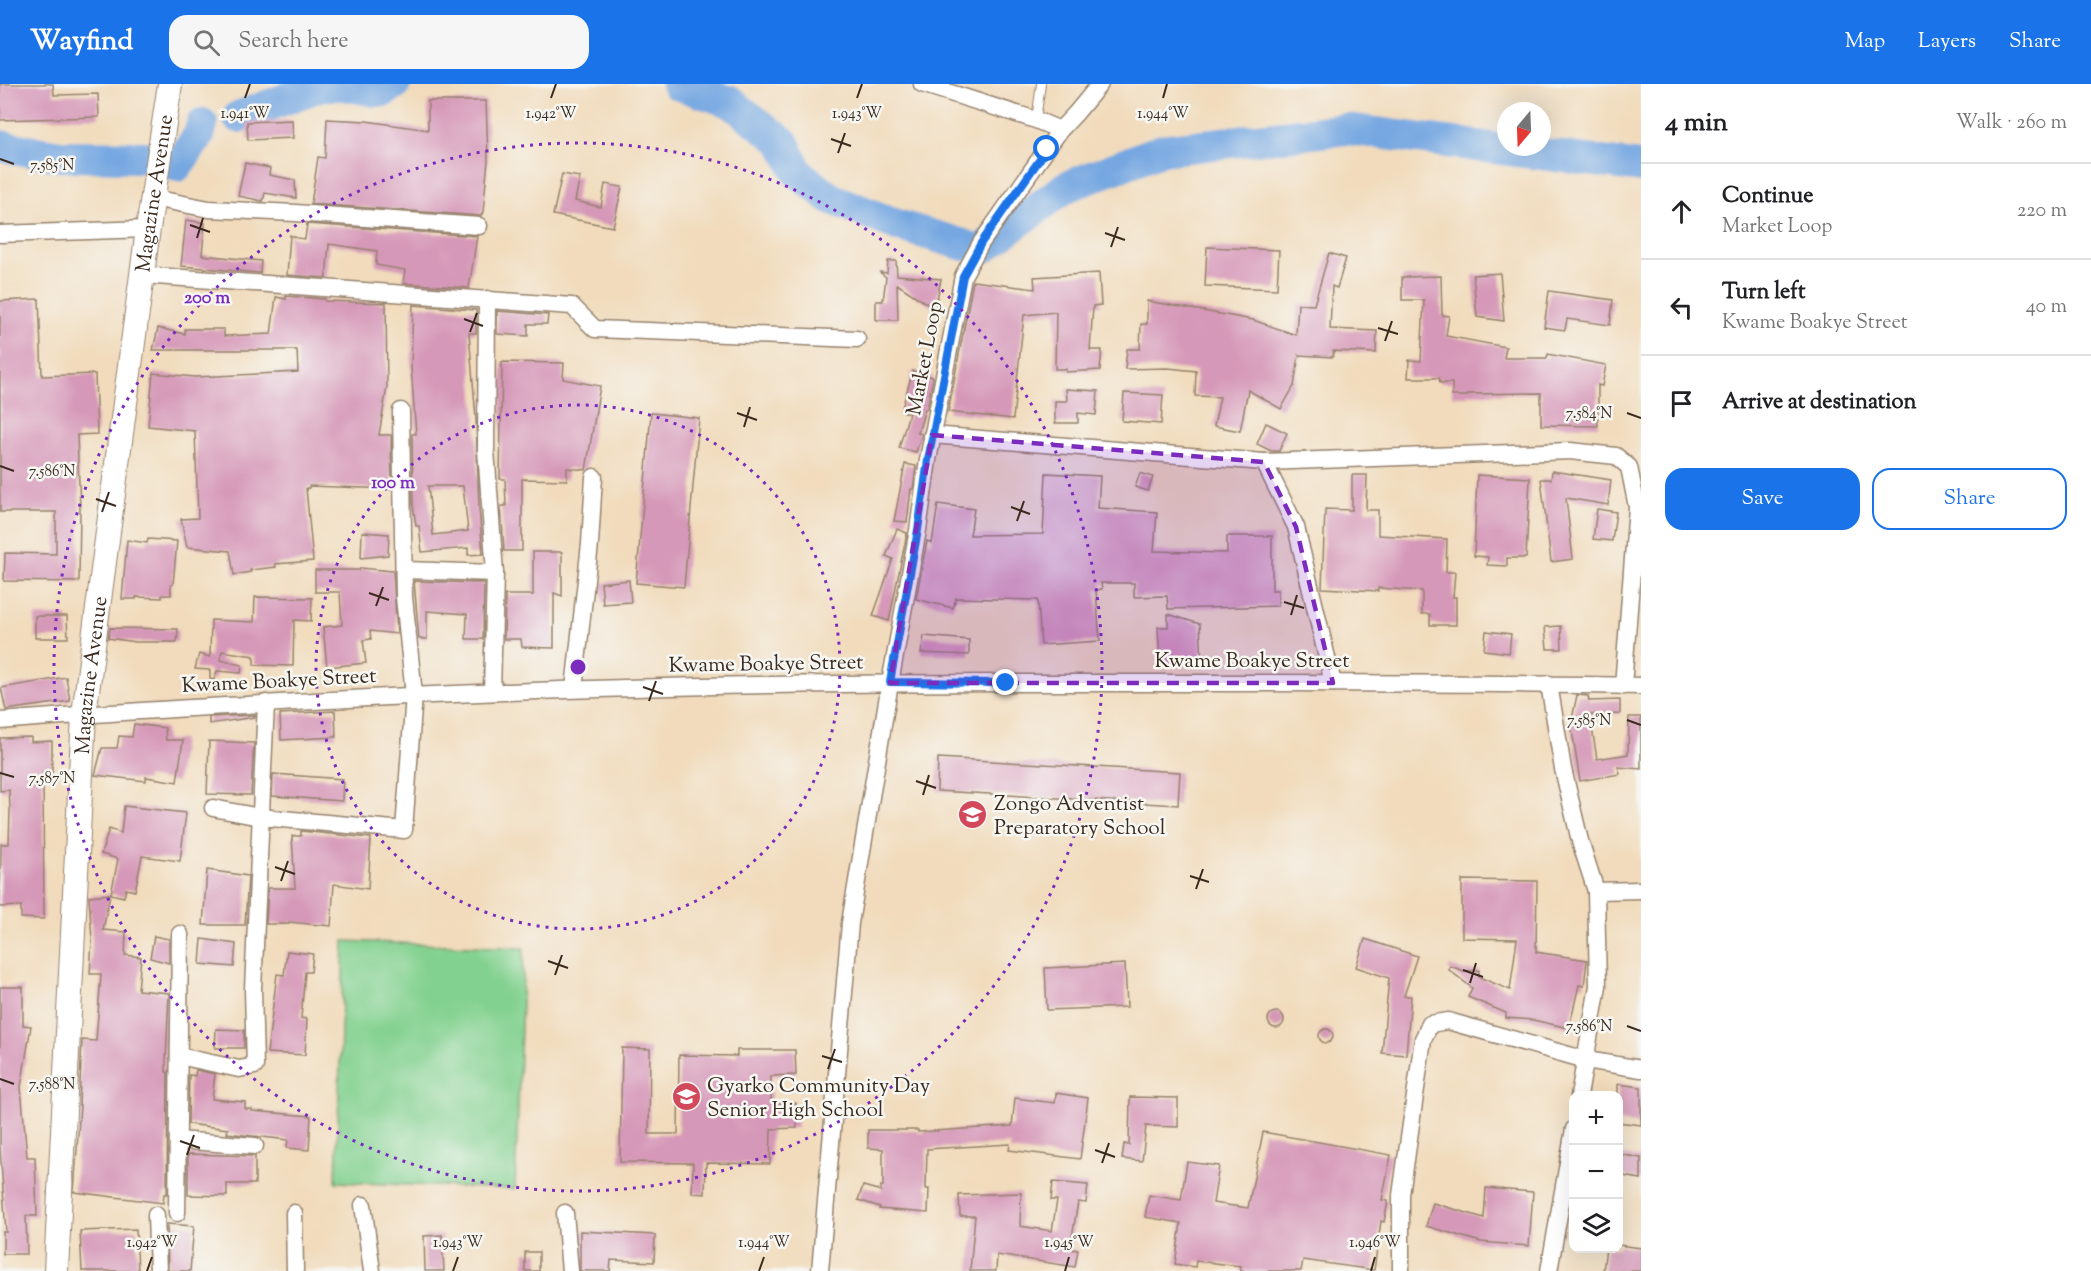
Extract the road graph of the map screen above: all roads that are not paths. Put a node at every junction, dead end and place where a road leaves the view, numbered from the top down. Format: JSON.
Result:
{"nodes":[{"id":1,"x":170,"y":84,"type":"edge"},
{"id":2,"x":922,"y":84,"type":"edge"},
{"id":3,"x":1041,"y":84,"type":"edge"},
{"id":4,"x":1100,"y":84,"type":"edge"},
{"id":5,"x":1036,"y":120,"type":"junction"},
{"id":6,"x":1060,"y":130,"type":"junction"},
{"id":7,"x":153,"y":198,"type":"junction"},
{"id":8,"x":479,"y":226,"type":"dead end"},
{"id":9,"x":148,"y":229,"type":"junction"},
{"id":10,"x":0,"y":234,"type":"edge"},
{"id":11,"x":142,"y":275,"type":"junction"},
{"id":12,"x":487,"y":299,"type":"junction"},
{"id":13,"x":857,"y":339,"type":"dead end"},
{"id":14,"x":401,"y":411,"type":"dead end"},
{"id":15,"x":932,"y":435,"type":"junction"},
{"id":16,"x":1264,"y":462,"type":"junction"},
{"id":17,"x":594,"y":477,"type":"dead end"},
{"id":18,"x":404,"y":570,"type":"junction"},
{"id":19,"x":495,"y":573,"type":"junction"},
{"id":20,"x":890,"y":682,"type":"junction"},
{"id":21,"x":1334,"y":683,"type":"junction"},
{"id":22,"x":1549,"y":684,"type":"junction"},
{"id":23,"x":1623,"y":686,"type":"junction"},
{"id":24,"x":1641,"y":686,"type":"edge"},
{"id":25,"x":574,"y":689,"type":"junction"},
{"id":26,"x":492,"y":692,"type":"junction"},
{"id":27,"x":414,"y":695,"type":"junction"},
{"id":28,"x":266,"y":703,"type":"junction"},
{"id":29,"x":84,"y":714,"type":"junction"},
{"id":30,"x":0,"y":722,"type":"edge"},
{"id":31,"x":213,"y":808,"type":"dead end"},
{"id":32,"x":260,"y":817,"type":"junction"},
{"id":33,"x":1641,"y":890,"type":"edge"},
{"id":34,"x":1596,"y":891,"type":"junction"},
{"id":35,"x":180,"y":934,"type":"dead end"},
{"id":36,"x":179,"y":1056,"type":"junction"},
{"id":37,"x":1586,"y":1060,"type":"junction"},
{"id":38,"x":1641,"y":1069,"type":"edge"},
{"id":39,"x":1581,"y":1091,"type":"edge"},
{"id":40,"x":178,"y":1140,"type":"junction"},
{"id":41,"x":1571,"y":1145,"type":"edge"},
{"id":42,"x":255,"y":1146,"type":"dead end"},
{"id":43,"x":363,"y":1205,"type":"dead end"},
{"id":44,"x":294,"y":1212,"type":"dead end"},
{"id":45,"x":177,"y":1213,"type":"dead end"},
{"id":46,"x":565,"y":1213,"type":"dead end"},
{"id":47,"x":156,"y":1215,"type":"dead end"},
{"id":48,"x":56,"y":1271,"type":"edge"},
{"id":49,"x":158,"y":1271,"type":"edge"},
{"id":50,"x":295,"y":1271,"type":"edge"},
{"id":51,"x":372,"y":1271,"type":"edge"},
{"id":52,"x":570,"y":1271,"type":"edge"},
{"id":53,"x":820,"y":1271,"type":"edge"},
{"id":54,"x":1401,"y":1271,"type":"edge"},
{"id":55,"x":1549,"y":1271,"type":"edge"}],
"edges":[{"from":1,"to":7,"type":"street","name":"Magazine Avenue"},
{"from":2,"to":5,"type":"street"},
{"from":3,"to":5,"type":"lane"},
{"from":4,"to":6,"type":"street","name":"Market Loop"},
{"from":5,"to":6,"type":"street"},
{"from":6,"to":15,"type":"street","name":"Market Loop"},
{"from":7,"to":8,"type":"street"},
{"from":7,"to":9,"type":"street","name":"Magazine Avenue"},
{"from":9,"to":10,"type":"street"},
{"from":9,"to":11,"type":"street","name":"Magazine Avenue"},
{"from":11,"to":12,"type":"street"},
{"from":11,"to":29,"type":"street","name":"Magazine Avenue"},
{"from":12,"to":13,"type":"street"},
{"from":12,"to":19,"type":"street"},
{"from":14,"to":18,"type":"street"},
{"from":15,"to":16,"type":"street"},
{"from":15,"to":20,"type":"street","name":"Market Loop"},
{"from":16,"to":21,"type":"street"},
{"from":16,"to":23,"type":"street"},
{"from":17,"to":25,"type":"street"},
{"from":18,"to":19,"type":"street"},
{"from":18,"to":27,"type":"street"},
{"from":19,"to":26,"type":"street"},
{"from":20,"to":21,"type":"street","name":"Kwame Boakye Street"},
{"from":20,"to":25,"type":"street","name":"Kwame Boakye Street"},
{"from":20,"to":53,"type":"street","name":"Market Loop"},
{"from":21,"to":22,"type":"street","name":"Kwame Boakye Street"},
{"from":22,"to":23,"type":"street","name":"Kwame Boakye Street"},
{"from":22,"to":34,"type":"street"},
{"from":23,"to":24,"type":"street","name":"Kwame Boakye Street"},
{"from":25,"to":26,"type":"street","name":"Kwame Boakye Street"},
{"from":26,"to":27,"type":"street","name":"Kwame Boakye Street"},
{"from":27,"to":28,"type":"street","name":"Kwame Boakye Street"},
{"from":27,"to":32,"type":"street"},
{"from":28,"to":29,"type":"street","name":"Kwame Boakye Street"},
{"from":28,"to":32,"type":"street"},
{"from":29,"to":30,"type":"street","name":"Kwame Boakye Street"},
{"from":29,"to":48,"type":"street","name":"Magazine Avenue"},
{"from":31,"to":32,"type":"street"},
{"from":32,"to":36,"type":"street"},
{"from":33,"to":34,"type":"street"},
{"from":34,"to":37,"type":"street"},
{"from":35,"to":36,"type":"street"},
{"from":36,"to":40,"type":"street"},
{"from":37,"to":38,"type":"street"},
{"from":37,"to":39,"type":"street"},
{"from":37,"to":54,"type":"street"},
{"from":40,"to":42,"type":"street"},
{"from":40,"to":45,"type":"street"},
{"from":41,"to":55,"type":"street"},
{"from":43,"to":51,"type":"street"},
{"from":44,"to":50,"type":"street"},
{"from":46,"to":52,"type":"street"},
{"from":47,"to":49,"type":"street"}]}
